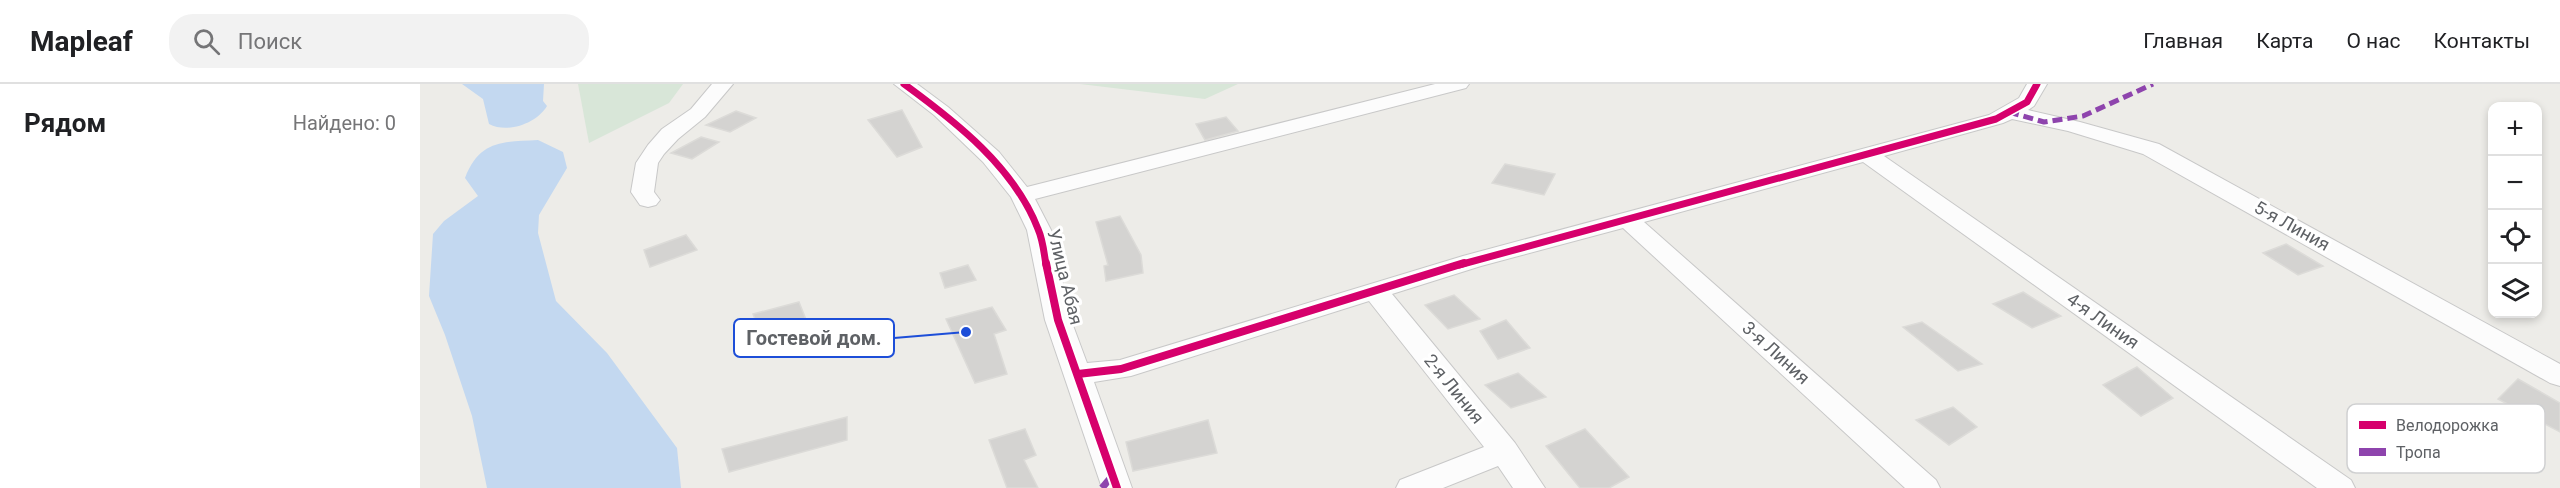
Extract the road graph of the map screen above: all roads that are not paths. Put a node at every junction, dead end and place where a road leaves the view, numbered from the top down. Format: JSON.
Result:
{"nodes":[{"id":1,"x":723,"y":84,"type":"edge"},
{"id":2,"x":904,"y":84,"type":"edge"},
{"id":3,"x":1459,"y":84,"type":"edge"},
{"id":4,"x":2037,"y":84,"type":"edge"},
{"id":5,"x":2009,"y":112,"type":"junction"},
{"id":6,"x":1866,"y":154,"type":"junction"},
{"id":7,"x":1022,"y":195,"type":"junction"},
{"id":8,"x":648,"y":200,"type":"dead end"},
{"id":9,"x":1627,"y":219,"type":"junction"},
{"id":10,"x":1375,"y":291,"type":"junction"},
{"id":11,"x":1078,"y":374,"type":"junction"},
{"id":12,"x":2560,"y":376,"type":"edge"},
{"id":13,"x":1504,"y":451,"type":"junction"},
{"id":14,"x":1117,"y":488,"type":"edge"},
{"id":15,"x":1411,"y":488,"type":"edge"},
{"id":16,"x":1530,"y":488,"type":"edge"},
{"id":17,"x":1925,"y":488,"type":"edge"},
{"id":18,"x":2340,"y":488,"type":"edge"}],
"edges":[{"from":1,"to":8,"type":"street"},
{"from":2,"to":7,"type":"street","name":"Улица Абая"},
{"from":3,"to":7,"type":"street"},
{"from":4,"to":5,"type":"street"},
{"from":5,"to":6,"type":"street"},
{"from":5,"to":12,"type":"street","name":"5-я Линия"},
{"from":6,"to":9,"type":"street"},
{"from":6,"to":18,"type":"street","name":"4-я Линия"},
{"from":7,"to":11,"type":"street","name":"Улица Абая"},
{"from":9,"to":10,"type":"street"},
{"from":9,"to":17,"type":"street","name":"3-я Линия"},
{"from":10,"to":11,"type":"street"},
{"from":10,"to":13,"type":"street","name":"2-я Линия"},
{"from":11,"to":14,"type":"street","name":"Улица Абая"},
{"from":13,"to":15,"type":"street"},
{"from":13,"to":16,"type":"street","name":"2-я Линия"}]}
